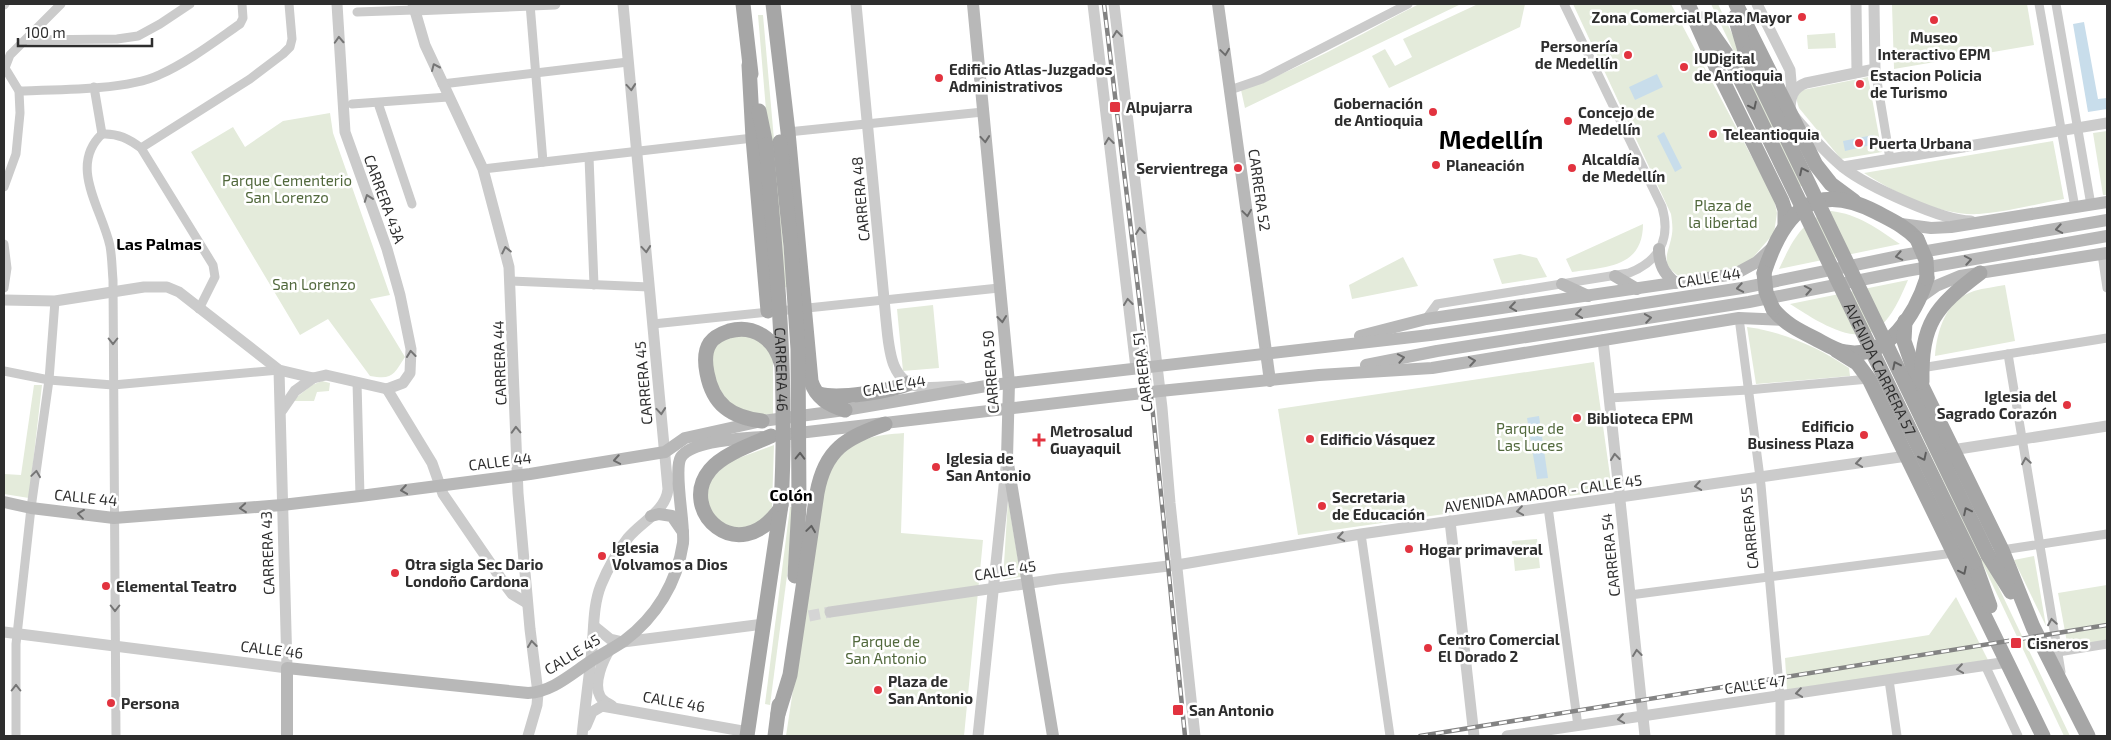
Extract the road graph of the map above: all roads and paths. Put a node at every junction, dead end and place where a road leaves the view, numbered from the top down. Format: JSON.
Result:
{"nodes":[{"id":1,"x":61,"y":4,"type":"edge"},
{"id":2,"x":190,"y":4,"type":"edge"},
{"id":3,"x":242,"y":4,"type":"edge"},
{"id":4,"x":289,"y":4,"type":"edge"},
{"id":5,"x":337,"y":4,"type":"edge"},
{"id":6,"x":530,"y":4,"type":"edge"},
{"id":7,"x":555,"y":4,"type":"edge"},
{"id":8,"x":623,"y":4,"type":"edge"},
{"id":9,"x":743,"y":4,"type":"edge"},
{"id":10,"x":773,"y":4,"type":"edge"},
{"id":11,"x":856,"y":4,"type":"edge"},
{"id":12,"x":973,"y":4,"type":"edge"},
{"id":13,"x":1094,"y":4,"type":"edge"},
{"id":14,"x":1114,"y":4,"type":"edge"},
{"id":15,"x":1218,"y":4,"type":"edge"},
{"id":16,"x":1408,"y":4,"type":"edge"},
{"id":17,"x":1564,"y":4,"type":"edge"},
{"id":18,"x":1690,"y":4,"type":"edge"},
{"id":19,"x":1731,"y":4,"type":"edge"},
{"id":20,"x":1736,"y":4,"type":"edge"},
{"id":21,"x":1757,"y":4,"type":"edge"},
{"id":22,"x":1856,"y":4,"type":"edge"},
{"id":23,"x":1874,"y":4,"type":"edge"},
{"id":24,"x":2039,"y":4,"type":"edge"},
{"id":25,"x":2056,"y":4,"type":"edge"},
{"id":26,"x":414,"y":7,"type":"edge"},
{"id":27,"x":357,"y":12,"type":"dead end"},
{"id":28,"x":26,"y":40,"type":"junction"},
{"id":29,"x":628,"y":62,"type":"junction"},
{"id":30,"x":1875,"y":68,"type":"junction"},
{"id":31,"x":1790,"y":70,"type":"junction"},
{"id":32,"x":1857,"y":72,"type":"junction"},
{"id":33,"x":536,"y":73,"type":"junction"},
{"id":34,"x":1806,"y":82,"type":"junction"},
{"id":35,"x":442,"y":84,"type":"junction"},
{"id":36,"x":94,"y":87,"type":"junction"},
{"id":37,"x":1230,"y":90,"type":"junction"},
{"id":38,"x":19,"y":91,"type":"junction"},
{"id":39,"x":1792,"y":93,"type":"junction"},
{"id":40,"x":448,"y":97,"type":"junction"},
{"id":41,"x":352,"y":104,"type":"dead end"},
{"id":42,"x":378,"y":104,"type":"junction"},
{"id":43,"x":983,"y":112,"type":"junction"},
{"id":44,"x":1790,"y":112,"type":"junction"},
{"id":45,"x":2107,"y":123,"type":"edge"},
{"id":46,"x":868,"y":124,"type":"junction"},
{"id":47,"x":2077,"y":128,"type":"junction"},
{"id":48,"x":2062,"y":131,"type":"junction"},
{"id":49,"x":102,"y":134,"type":"junction"},
{"id":50,"x":772,"y":139,"type":"junction"},
{"id":51,"x":141,"y":148,"type":"junction"},
{"id":52,"x":636,"y":150,"type":"junction"},
{"id":53,"x":589,"y":157,"type":"junction"},
{"id":54,"x":1890,"y":159,"type":"junction"},
{"id":55,"x":543,"y":162,"type":"junction"},
{"id":56,"x":1843,"y":167,"type":"junction"},
{"id":57,"x":483,"y":169,"type":"junction"},
{"id":58,"x":4,"y":187,"type":"edge"},
{"id":59,"x":1854,"y":201,"type":"junction"},
{"id":60,"x":2107,"y":202,"type":"edge"},
{"id":61,"x":412,"y":204,"type":"dead end"},
{"id":62,"x":2091,"y":205,"type":"junction"},
{"id":63,"x":2075,"y":208,"type":"junction"},
{"id":64,"x":2107,"y":220,"type":"edge"},
{"id":65,"x":1988,"y":222,"type":"junction"},
{"id":66,"x":1901,"y":224,"type":"junction"},
{"id":67,"x":1785,"y":226,"type":"junction"},
{"id":68,"x":2107,"y":236,"type":"edge"},
{"id":69,"x":4,"y":244,"type":"edge"},
{"id":70,"x":1776,"y":244,"type":"junction"},
{"id":71,"x":1659,"y":249,"type":"junction"},
{"id":72,"x":2104,"y":253,"type":"edge"},
{"id":73,"x":1980,"y":273,"type":"junction"},
{"id":74,"x":1615,"y":276,"type":"junction"},
{"id":75,"x":511,"y":281,"type":"junction"},
{"id":76,"x":1675,"y":283,"type":"junction"},
{"id":77,"x":594,"y":284,"type":"junction"},
{"id":78,"x":1562,"y":284,"type":"junction"},
{"id":79,"x":649,"y":287,"type":"junction"},
{"id":80,"x":4,"y":288,"type":"edge"},
{"id":81,"x":999,"y":288,"type":"junction"},
{"id":82,"x":2107,"y":288,"type":"edge"},
{"id":83,"x":1637,"y":289,"type":"junction"},
{"id":84,"x":113,"y":292,"type":"junction"},
{"id":85,"x":1588,"y":296,"type":"junction"},
{"id":86,"x":1919,"y":298,"type":"junction"},
{"id":87,"x":4,"y":300,"type":"edge"},
{"id":88,"x":55,"y":301,"type":"junction"},
{"id":89,"x":884,"y":301,"type":"junction"},
{"id":90,"x":804,"y":308,"type":"junction"},
{"id":91,"x":200,"y":309,"type":"junction"},
{"id":92,"x":768,"y":311,"type":"junction"},
{"id":93,"x":1778,"y":314,"type":"junction"},
{"id":94,"x":1739,"y":318,"type":"junction"},
{"id":95,"x":1426,"y":319,"type":"junction"},
{"id":96,"x":1905,"y":321,"type":"junction"},
{"id":97,"x":653,"y":324,"type":"junction"},
{"id":98,"x":2107,"y":338,"type":"edge"},
{"id":99,"x":1603,"y":340,"type":"junction"},
{"id":100,"x":1314,"y":348,"type":"junction"},
{"id":101,"x":1836,"y":350,"type":"junction"},
{"id":102,"x":1266,"y":354,"type":"junction"},
{"id":103,"x":2008,"y":354,"type":"junction"},
{"id":104,"x":782,"y":364,"type":"junction"},
{"id":105,"x":1156,"y":366,"type":"junction"},
{"id":106,"x":1136,"y":368,"type":"junction"},
{"id":107,"x":1921,"y":368,"type":"junction"},
{"id":108,"x":280,"y":370,"type":"junction"},
{"id":109,"x":4,"y":371,"type":"edge"},
{"id":110,"x":1319,"y":375,"type":"junction"},
{"id":111,"x":313,"y":378,"type":"junction"},
{"id":112,"x":1869,"y":379,"type":"junction"},
{"id":113,"x":49,"y":380,"type":"junction"},
{"id":114,"x":1270,"y":381,"type":"junction"},
{"id":115,"x":357,"y":382,"type":"junction"},
{"id":116,"x":910,"y":383,"type":"junction"},
{"id":117,"x":1009,"y":383,"type":"junction"},
{"id":118,"x":113,"y":385,"type":"junction"},
{"id":119,"x":992,"y":385,"type":"junction"},
{"id":120,"x":1922,"y":386,"type":"junction"},
{"id":121,"x":387,"y":389,"type":"junction"},
{"id":122,"x":1748,"y":390,"type":"junction"},
{"id":123,"x":1160,"y":391,"type":"junction"},
{"id":124,"x":817,"y":394,"type":"junction"},
{"id":125,"x":1609,"y":398,"type":"junction"},
{"id":126,"x":1010,"y":408,"type":"junction"},
{"id":127,"x":282,"y":410,"type":"junction"},
{"id":128,"x":845,"y":410,"type":"junction"},
{"id":129,"x":762,"y":422,"type":"junction"},
{"id":130,"x":885,"y":424,"type":"junction"},
{"id":131,"x":2107,"y":426,"type":"edge"},
{"id":132,"x":771,"y":436,"type":"junction"},
{"id":133,"x":2022,"y":440,"type":"junction"},
{"id":134,"x":1952,"y":450,"type":"junction"},
{"id":135,"x":665,"y":452,"type":"junction"},
{"id":136,"x":1907,"y":456,"type":"junction"},
{"id":137,"x":1007,"y":458,"type":"junction"},
{"id":138,"x":517,"y":476,"type":"junction"},
{"id":139,"x":1759,"y":477,"type":"junction"},
{"id":140,"x":440,"y":485,"type":"junction"},
{"id":141,"x":360,"y":496,"type":"junction"},
{"id":142,"x":1619,"y":497,"type":"junction"},
{"id":143,"x":4,"y":502,"type":"edge"},
{"id":144,"x":282,"y":505,"type":"junction"},
{"id":145,"x":780,"y":507,"type":"junction"},
{"id":146,"x":1548,"y":507,"type":"junction"},
{"id":147,"x":31,"y":508,"type":"junction"},
{"id":148,"x":651,"y":516,"type":"junction"},
{"id":149,"x":114,"y":518,"type":"junction"},
{"id":150,"x":1450,"y":521,"type":"junction"},
{"id":151,"x":683,"y":532,"type":"junction"},
{"id":152,"x":1361,"y":534,"type":"junction"},
{"id":153,"x":2107,"y":534,"type":"edge"},
{"id":154,"x":2040,"y":544,"type":"junction"},
{"id":155,"x":1954,"y":553,"type":"junction"},
{"id":156,"x":1995,"y":553,"type":"junction"},
{"id":157,"x":1180,"y":564,"type":"junction"},
{"id":158,"x":1769,"y":578,"type":"junction"},
{"id":159,"x":1028,"y":583,"type":"junction"},
{"id":160,"x":992,"y":589,"type":"junction"},
{"id":161,"x":1630,"y":595,"type":"junction"},
{"id":162,"x":527,"y":603,"type":"junction"},
{"id":163,"x":830,"y":612,"type":"tunnel mouth"},
{"id":164,"x":764,"y":624,"type":"junction"},
{"id":165,"x":594,"y":626,"type":"junction"},
{"id":166,"x":4,"y":632,"type":"edge"},
{"id":167,"x":17,"y":633,"type":"junction"},
{"id":168,"x":623,"y":642,"type":"junction"},
{"id":169,"x":2107,"y":644,"type":"edge"},
{"id":170,"x":115,"y":645,"type":"junction"},
{"id":171,"x":610,"y":650,"type":"junction"},
{"id":172,"x":2052,"y":653,"type":"junction"},
{"id":173,"x":590,"y":662,"type":"junction"},
{"id":174,"x":2008,"y":662,"type":"junction"},
{"id":175,"x":1985,"y":665,"type":"junction"},
{"id":176,"x":287,"y":668,"type":"junction"},
{"id":177,"x":1889,"y":680,"type":"junction"},
{"id":178,"x":2018,"y":682,"type":"junction"},
{"id":179,"x":538,"y":693,"type":"junction"},
{"id":180,"x":1780,"y":696,"type":"junction"},
{"id":181,"x":614,"y":707,"type":"junction"},
{"id":182,"x":778,"y":714,"type":"junction"},
{"id":183,"x":1644,"y":716,"type":"junction"},
{"id":184,"x":1578,"y":726,"type":"junction"},
{"id":185,"x":748,"y":734,"type":"edge"},
{"id":186,"x":16,"y":736,"type":"edge"},
{"id":187,"x":116,"y":736,"type":"edge"},
{"id":188,"x":287,"y":736,"type":"edge"},
{"id":189,"x":528,"y":736,"type":"edge"},
{"id":190,"x":582,"y":736,"type":"edge"},
{"id":191,"x":775,"y":736,"type":"edge"},
{"id":192,"x":978,"y":736,"type":"edge"},
{"id":193,"x":1053,"y":736,"type":"edge"},
{"id":194,"x":1195,"y":736,"type":"edge"},
{"id":195,"x":1390,"y":736,"type":"edge"},
{"id":196,"x":1474,"y":736,"type":"edge"},
{"id":197,"x":1507,"y":736,"type":"edge"},
{"id":198,"x":1646,"y":736,"type":"edge"},
{"id":199,"x":1780,"y":736,"type":"edge"},
{"id":200,"x":1897,"y":736,"type":"edge"},
{"id":201,"x":2018,"y":736,"type":"edge"},
{"id":202,"x":2043,"y":736,"type":"edge"},
{"id":203,"x":2088,"y":736,"type":"edge"}],
"edges":[{"from":1,"to":28,"type":"street"},
{"from":2,"to":28,"type":"street"},
{"from":3,"to":36,"type":"street"},
{"from":4,"to":51,"type":"street"},
{"from":121,"to":5,"type":"street","name":"CARRERA 43A","one_way":true},
{"from":6,"to":7,"type":"street"},
{"from":6,"to":26,"type":"street"},
{"from":6,"to":33,"type":"street"},
{"from":8,"to":29,"type":"street","name":"CARRERA 45"},
{"from":9,"to":50,"type":"main road","name":"CARRERA 46"},
{"from":10,"to":50,"type":"main road","name":"CARRERA 46"},
{"from":11,"to":46,"type":"street","name":"CARRERA 48"},
{"from":12,"to":43,"type":"main road","name":"CARRERA 50"},
{"from":106,"to":13,"type":"street","name":"CARRERA 51","one_way":true},
{"from":105,"to":14,"type":"street","name":"CARRERA 51","one_way":true},
{"from":15,"to":37,"type":"main road","name":"CARRERA 52","one_way":true},
{"from":16,"to":37,"type":"street"},
{"from":17,"to":71,"type":"street"},
{"from":18,"to":67,"type":"main road"},
{"from":18,"to":178,"type":"main road","name":"AVENIDA CARRERA 57","one_way":true,"bridge":true},
{"from":156,"to":19,"type":"main road","name":"AVENIDA CARRERA 57","one_way":true,"bridge":true},
{"from":20,"to":44,"type":"main road"},
{"from":21,"to":31,"type":"street"},
{"from":22,"to":32,"type":"street"},
{"from":23,"to":30,"type":"street"},
{"from":24,"to":48,"type":"street"},
{"from":25,"to":47,"type":"street"},
{"from":26,"to":27,"type":"street"},
{"from":35,"to":26,"type":"street","name":"CARRERA 44","one_way":true},
{"from":28,"to":38,"type":"street"},
{"from":29,"to":33,"type":"street"},
{"from":29,"to":52,"type":"street","name":"CARRERA 45","one_way":true},
{"from":30,"to":32,"type":"street"},
{"from":30,"to":54,"type":"street"},
{"from":31,"to":34,"type":"street"},
{"from":31,"to":39,"type":"street"},
{"from":32,"to":34,"type":"street"},
{"from":33,"to":35,"type":"street"},
{"from":33,"to":55,"type":"street"},
{"from":34,"to":39,"type":"street"},
{"from":35,"to":40,"type":"street","name":"CARRERA 44"},
{"from":36,"to":38,"type":"street"},
{"from":36,"to":49,"type":"street"},
{"from":37,"to":102,"type":"main road","name":"CARRERA 52","one_way":true},
{"from":38,"to":58,"type":"street"},
{"from":39,"to":44,"type":"street"},
{"from":40,"to":42,"type":"street"},
{"from":40,"to":57,"type":"street","name":"CARRERA 44"},
{"from":41,"to":42,"type":"street"},
{"from":42,"to":61,"type":"street"},
{"from":43,"to":46,"type":"street"},
{"from":43,"to":81,"type":"main road","name":"CARRERA 50","one_way":true},
{"from":44,"to":56,"type":"street"},
{"from":44,"to":59,"type":"main road"},
{"from":45,"to":47,"type":"street"},
{"from":46,"to":50,"type":"street"},
{"from":46,"to":89,"type":"street","name":"CARRERA 48"},
{"from":47,"to":48,"type":"street"},
{"from":47,"to":62,"type":"street"},
{"from":48,"to":54,"type":"street"},
{"from":48,"to":63,"type":"street"},
{"from":49,"to":51,"type":"street"},
{"from":49,"to":84,"type":"street"},
{"from":50,"to":52,"type":"street"},
{"from":50,"to":90,"type":"main road","name":"CARRERA 46"},
{"from":50,"to":92,"type":"main road"},
{"from":50,"to":104,"type":"main road","name":"CARRERA 46","bridge":true},
{"from":182,"to":50,"type":"main road","name":"CARRERA 46","one_way":true,"bridge":true},
{"from":51,"to":91,"type":"street"},
{"from":52,"to":53,"type":"street"},
{"from":52,"to":79,"type":"street","name":"CARRERA 45","one_way":true},
{"from":53,"to":55,"type":"street"},
{"from":53,"to":77,"type":"street"},
{"from":54,"to":56,"type":"street"},
{"from":55,"to":57,"type":"street"},
{"from":56,"to":65,"type":"street"},
{"from":75,"to":57,"type":"street","name":"CARRERA 44","one_way":true},
{"from":59,"to":66,"type":"main road"},
{"from":59,"to":67,"type":"main road"},
{"from":60,"to":62,"type":"main road"},
{"from":62,"to":63,"type":"main road"},
{"from":63,"to":65,"type":"main road"},
{"from":64,"to":100,"type":"main road","name":"CALLE 44","one_way":true},
{"from":65,"to":66,"type":"main road"},
{"from":66,"to":86,"type":"main road","bridge":true},
{"from":67,"to":70,"type":"main road"},
{"from":110,"to":68,"type":"main road","name":"CALLE 44","one_way":true},
{"from":69,"to":80,"type":"street"},
{"from":70,"to":76,"type":"main road","name":"CALLE 44"},
{"from":70,"to":93,"type":"main road","bridge":true},
{"from":71,"to":74,"type":"street","name":"CALLE 44"},
{"from":71,"to":76,"type":"main road"},
{"from":72,"to":73,"type":"main road"},
{"from":72,"to":82,"type":"street"},
{"from":73,"to":86,"type":"main road"},
{"from":73,"to":107,"type":"main road"},
{"from":74,"to":78,"type":"street","name":"CALLE 44"},
{"from":74,"to":83,"type":"main road"},
{"from":75,"to":77,"type":"street"},
{"from":138,"to":75,"type":"street","name":"CARRERA 44","one_way":true},
{"from":76,"to":83,"type":"main road","name":"CALLE 44"},
{"from":77,"to":79,"type":"street"},
{"from":78,"to":85,"type":"main road"},
{"from":78,"to":95,"type":"street","name":"CALLE 44"},
{"from":79,"to":97,"type":"street","name":"CARRERA 45"},
{"from":81,"to":89,"type":"street"},
{"from":81,"to":117,"type":"main road","name":"CARRERA 50","one_way":true},
{"from":83,"to":85,"type":"main road","name":"CALLE 44"},
{"from":84,"to":88,"type":"street"},
{"from":84,"to":91,"type":"street"},
{"from":84,"to":118,"type":"street","one_way":true},
{"from":85,"to":95,"type":"main road","name":"CALLE 44","one_way":true},
{"from":86,"to":96,"type":"main road"},
{"from":87,"to":88,"type":"street"},
{"from":88,"to":113,"type":"street"},
{"from":89,"to":90,"type":"street"},
{"from":89,"to":116,"type":"street","name":"CARRERA 48"},
{"from":90,"to":92,"type":"street"},
{"from":90,"to":124,"type":"main road","name":"CARRERA 46"},
{"from":91,"to":108,"type":"street"},
{"from":92,"to":97,"type":"street"},
{"from":93,"to":94,"type":"main road","name":"CALLE 44"},
{"from":93,"to":101,"type":"main road"},
{"from":94,"to":99,"type":"main road","name":"CALLE 44"},
{"from":94,"to":122,"type":"street","name":"CARRERA 55"},
{"from":95,"to":100,"type":"main road","name":"CALLE 44"},
{"from":96,"to":101,"type":"main road"},
{"from":96,"to":120,"type":"main road","name":"AVENIDA CARRERA 57"},
{"from":97,"to":135,"type":"street","name":"CARRERA 45","one_way":true},
{"from":98,"to":103,"type":"street"},
{"from":110,"to":99,"type":"main road","name":"CALLE 44","one_way":true},
{"from":99,"to":125,"type":"street","name":"CARRERA 54"},
{"from":100,"to":102,"type":"main road","name":"CALLE 44"},
{"from":101,"to":112,"type":"main road","name":"AVENIDA CARRERA 57"},
{"from":102,"to":105,"type":"main road","name":"CALLE 44"},
{"from":102,"to":114,"type":"main road","name":"CARRERA 52"},
{"from":103,"to":107,"type":"street"},
{"from":103,"to":133,"type":"street"},
{"from":104,"to":129,"type":"main road"},
{"from":104,"to":145,"type":"main road","name":"CARRERA 46","bridge":true},
{"from":105,"to":106,"type":"main road","name":"CALLE 44"},
{"from":105,"to":123,"type":"street","name":"CARRERA 51"},
{"from":106,"to":117,"type":"main road","name":"CALLE 44"},
{"from":107,"to":120,"type":"main road"},
{"from":108,"to":111,"type":"street"},
{"from":108,"to":118,"type":"street"},
{"from":108,"to":127,"type":"street","name":"CARRERA 43"},
{"from":109,"to":113,"type":"street"},
{"from":110,"to":114,"type":"main road","name":"CALLE 44"},
{"from":111,"to":115,"type":"street"},
{"from":111,"to":127,"type":"street"},
{"from":112,"to":122,"type":"street"},
{"from":112,"to":136,"type":"main road","name":"AVENIDA CARRERA 57"},
{"from":113,"to":118,"type":"street"},
{"from":147,"to":113,"type":"street","one_way":true},
{"from":114,"to":123,"type":"main road","name":"CALLE 44"},
{"from":115,"to":121,"type":"street"},
{"from":115,"to":141,"type":"street"},
{"from":116,"to":119,"type":"street","name":"CALLE 44"},
{"from":116,"to":124,"type":"main road"},
{"from":117,"to":119,"type":"main road","name":"CALLE 44"},
{"from":117,"to":126,"type":"main road","name":"CARRERA 50"},
{"from":118,"to":149,"type":"street"},
{"from":119,"to":128,"type":"main road","name":"CALLE 44"},
{"from":120,"to":134,"type":"main road","name":"AVENIDA CARRERA 57"},
{"from":121,"to":140,"type":"street"},
{"from":122,"to":125,"type":"street"},
{"from":122,"to":139,"type":"street","name":"CARRERA 55"},
{"from":123,"to":126,"type":"main road","name":"CALLE 44"},
{"from":123,"to":157,"type":"street","name":"CARRERA 51"},
{"from":124,"to":128,"type":"main road"},
{"from":142,"to":125,"type":"street","name":"CARRERA 54","one_way":true},
{"from":126,"to":130,"type":"main road","name":"CALLE 44"},
{"from":126,"to":137,"type":"main road","name":"CARRERA 50"},
{"from":127,"to":144,"type":"street","name":"CARRERA 43"},
{"from":128,"to":129,"type":"main road","name":"CALLE 44"},
{"from":129,"to":135,"type":"main road","name":"CALLE 44"},
{"from":130,"to":132,"type":"main road","name":"CALLE 44"},
{"from":182,"to":130,"type":"main road","name":"CARRERA 46","one_way":true},
{"from":131,"to":133,"type":"street"},
{"from":132,"to":145,"type":"main road"},
{"from":132,"to":151,"type":"main road","name":"CALLE 44"},
{"from":133,"to":134,"type":"street"},
{"from":154,"to":133,"type":"street","one_way":true},
{"from":134,"to":156,"type":"main road","name":"AVENIDA CARRERA 57"},
{"from":135,"to":138,"type":"main road","name":"CALLE 44","one_way":true},
{"from":135,"to":148,"type":"street","name":"CARRERA 45"},
{"from":136,"to":139,"type":"street","name":"AVENIDA AMADOR - CALLE 45","one_way":true},
{"from":136,"to":155,"type":"main road","name":"AVENIDA CARRERA 57"},
{"from":137,"to":159,"type":"main road","name":"CARRERA 50"},
{"from":137,"to":160,"type":"street"},
{"from":138,"to":140,"type":"main road","name":"CALLE 44"},
{"from":138,"to":162,"type":"street","name":"CARRERA 44"},
{"from":139,"to":142,"type":"street","name":"AVENIDA AMADOR - CALLE 45","one_way":true},
{"from":139,"to":158,"type":"street","name":"CARRERA 55"},
{"from":140,"to":141,"type":"main road","name":"CALLE 44","one_way":true},
{"from":140,"to":162,"type":"street"},
{"from":141,"to":144,"type":"main road","name":"CALLE 44"},
{"from":142,"to":146,"type":"street","name":"AVENIDA AMADOR - CALLE 45"},
{"from":142,"to":161,"type":"street","name":"CARRERA 54"},
{"from":143,"to":147,"type":"main road","name":"CALLE 44"},
{"from":144,"to":149,"type":"main road","name":"CALLE 44","one_way":true},
{"from":144,"to":176,"type":"street","name":"CARRERA 43"},
{"from":145,"to":164,"type":"main road","name":"CARRERA 46"},
{"from":146,"to":150,"type":"street","name":"AVENIDA AMADOR - CALLE 45","one_way":true},
{"from":146,"to":184,"type":"street"},
{"from":149,"to":147,"type":"main road","name":"CALLE 44","one_way":true},
{"from":147,"to":167,"type":"street"},
{"from":148,"to":151,"type":"main road"},
{"from":148,"to":165,"type":"street","name":"CARRERA 45"},
{"from":149,"to":170,"type":"street","one_way":true},
{"from":150,"to":152,"type":"street","name":"AVENIDA AMADOR - CALLE 45"},
{"from":150,"to":196,"type":"street"},
{"from":151,"to":168,"type":"main road"},
{"from":152,"to":157,"type":"street","name":"AVENIDA AMADOR - CALLE 45","one_way":true},
{"from":152,"to":195,"type":"street"},
{"from":153,"to":154,"type":"street"},
{"from":154,"to":156,"type":"street"},
{"from":172,"to":154,"type":"street","one_way":true},
{"from":155,"to":158,"type":"street"},
{"from":155,"to":174,"type":"main road","name":"AVENIDA CARRERA 57","one_way":true},
{"from":156,"to":172,"type":"main road","name":"AVENIDA CARRERA 57"},
{"from":157,"to":159,"type":"street","name":"CALLE 45"},
{"from":157,"to":194,"type":"street","name":"CARRERA 51"},
{"from":158,"to":161,"type":"street"},
{"from":158,"to":180,"type":"street","name":"CARRERA 55"},
{"from":159,"to":160,"type":"street","name":"CALLE 45"},
{"from":159,"to":193,"type":"main road","name":"CARRERA 50"},
{"from":160,"to":163,"type":"street","name":"CALLE 45"},
{"from":160,"to":192,"type":"street"},
{"from":183,"to":161,"type":"street","name":"CARRERA 54","one_way":true},
{"from":179,"to":162,"type":"street","name":"CARRERA 44","one_way":true},
{"from":164,"to":168,"type":"street","name":"CALLE 45"},
{"from":164,"to":185,"type":"main road","name":"CARRERA 46"},
{"from":165,"to":168,"type":"street","name":"CALLE 45"},
{"from":165,"to":173,"type":"street","name":"CARRERA 45"},
{"from":166,"to":167,"type":"street","name":"CALLE 46"},
{"from":167,"to":170,"type":"street","name":"CALLE 46"},
{"from":186,"to":167,"type":"street","one_way":true},
{"from":168,"to":171,"type":"main road","name":"CALLE 45"},
{"from":169,"to":172,"type":"street"},
{"from":170,"to":176,"type":"street","name":"CALLE 46"},
{"from":170,"to":187,"type":"street"},
{"from":171,"to":173,"type":"main road","name":"CALLE 45"},
{"from":171,"to":181,"type":"street"},
{"from":172,"to":203,"type":"main road","name":"AVENIDA CARRERA 57"},
{"from":173,"to":179,"type":"main road","name":"CALLE 45"},
{"from":173,"to":190,"type":"street","name":"CARRERA 45"},
{"from":174,"to":175,"type":"street","name":"CALLE 47"},
{"from":174,"to":178,"type":"main road","name":"AVENIDA CARRERA 57"},
{"from":175,"to":177,"type":"street","name":"CALLE 47","one_way":true},
{"from":175,"to":201,"type":"street"},
{"from":176,"to":179,"type":"main road","name":"CALLE 46"},
{"from":176,"to":188,"type":"main road","name":"CARRERA 43"},
{"from":177,"to":180,"type":"street","name":"CALLE 47","one_way":true},
{"from":177,"to":200,"type":"street"},
{"from":178,"to":202,"type":"main road","name":"AVENIDA CARRERA 57"},
{"from":179,"to":189,"type":"street","name":"CARRERA 44"},
{"from":180,"to":183,"type":"street","name":"CALLE 47"},
{"from":180,"to":199,"type":"street","name":"CARRERA 55"},
{"from":181,"to":185,"type":"street","name":"CALLE 46"},
{"from":181,"to":190,"type":"street","name":"CALLE 46"},
{"from":182,"to":191,"type":"main road","name":"CARRERA 46"},
{"from":183,"to":184,"type":"street","name":"CALLE 47","one_way":true},
{"from":183,"to":198,"type":"street","name":"CARRERA 54"},
{"from":184,"to":197,"type":"street","name":"CALLE 47"}]}
